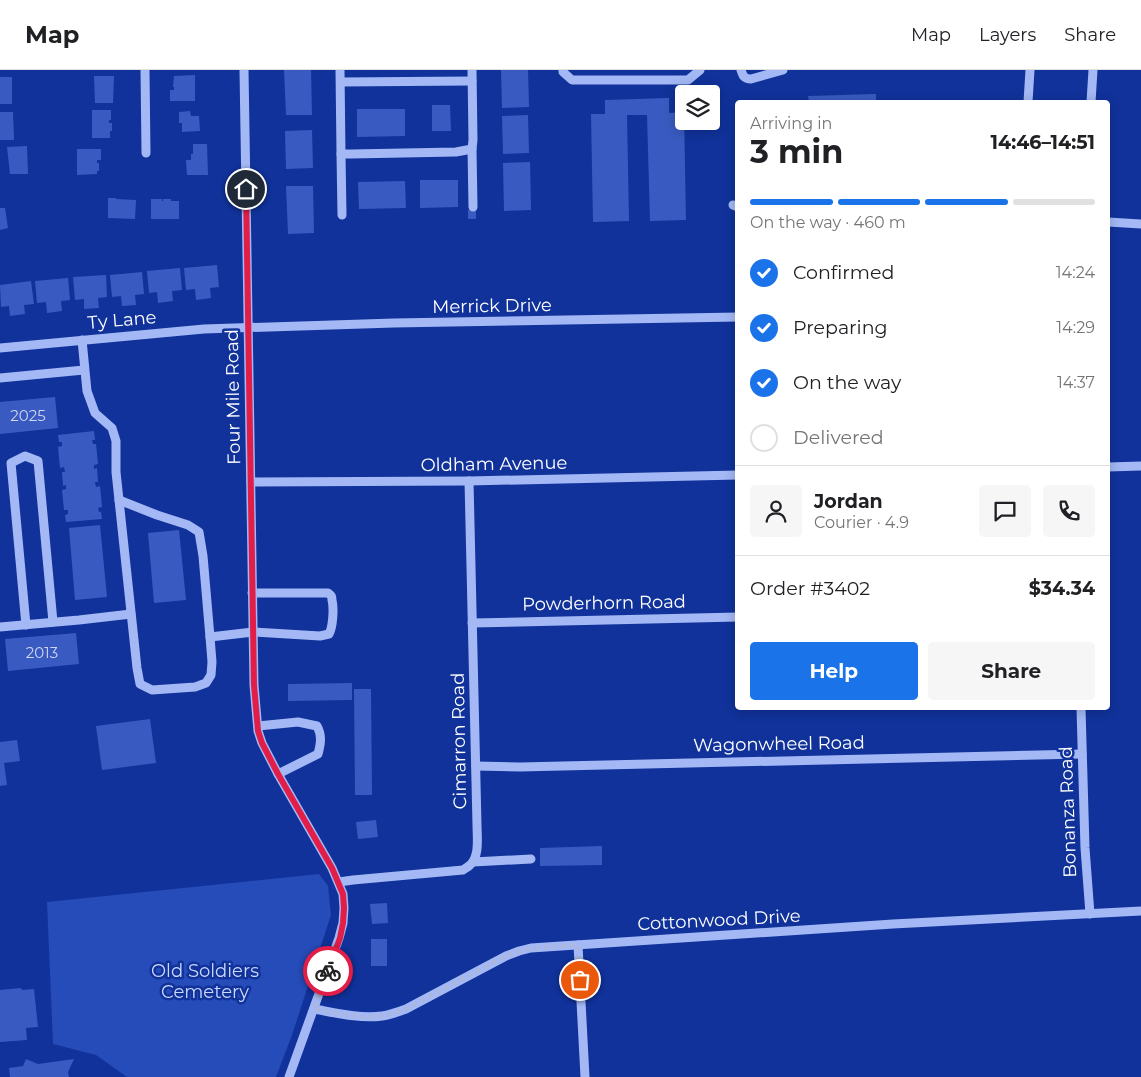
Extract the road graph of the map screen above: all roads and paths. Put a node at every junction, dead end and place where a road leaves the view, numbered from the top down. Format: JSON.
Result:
{"nodes":[{"id":1,"x":145,"y":70,"type":"edge"},
{"id":2,"x":244,"y":70,"type":"edge"},
{"id":3,"x":340,"y":70,"type":"edge"},
{"id":4,"x":472,"y":70,"type":"edge"},
{"id":5,"x":563,"y":70,"type":"edge"},
{"id":6,"x":700,"y":70,"type":"edge"},
{"id":7,"x":741,"y":70,"type":"edge"},
{"id":8,"x":783,"y":70,"type":"edge"},
{"id":9,"x":1030,"y":70,"type":"edge"},
{"id":10,"x":1093,"y":70,"type":"edge"},
{"id":11,"x":472,"y":81,"type":"junction"},
{"id":12,"x":341,"y":82,"type":"junction"},
{"id":13,"x":1028,"y":100,"type":"edge"},
{"id":14,"x":1091,"y":100,"type":"edge"},
{"id":15,"x":472,"y":150,"type":"junction"},
{"id":16,"x":146,"y":152,"type":"dead end"},
{"id":17,"x":341,"y":154,"type":"junction"},
{"id":18,"x":473,"y":207,"type":"dead end"},
{"id":19,"x":342,"y":215,"type":"dead end"},
{"id":20,"x":1110,"y":222,"type":"edge"},
{"id":21,"x":1141,"y":224,"type":"edge"},
{"id":22,"x":735,"y":317,"type":"edge"},
{"id":23,"x":247,"y":327,"type":"junction"},
{"id":24,"x":82,"y":340,"type":"junction"},
{"id":25,"x":0,"y":348,"type":"edge"},
{"id":26,"x":84,"y":370,"type":"junction"},
{"id":27,"x":0,"y":378,"type":"edge"},
{"id":28,"x":1141,"y":466,"type":"edge"},
{"id":29,"x":1110,"y":467,"type":"edge"},
{"id":30,"x":735,"y":476,"type":"edge"},
{"id":31,"x":469,"y":481,"type":"junction"},
{"id":32,"x":251,"y":482,"type":"junction"},
{"id":33,"x":119,"y":500,"type":"junction"},
{"id":34,"x":252,"y":593,"type":"junction"},
{"id":35,"x":131,"y":614,"type":"junction"},
{"id":36,"x":735,"y":617,"type":"edge"},
{"id":37,"x":54,"y":622,"type":"junction"},
{"id":38,"x":472,"y":623,"type":"junction"},
{"id":39,"x":26,"y":625,"type":"junction"},
{"id":40,"x":0,"y":627,"type":"edge"},
{"id":41,"x":253,"y":632,"type":"junction"},
{"id":42,"x":210,"y":637,"type":"junction"},
{"id":43,"x":1081,"y":710,"type":"edge"},
{"id":44,"x":258,"y":726,"type":"junction"},
{"id":45,"x":1082,"y":754,"type":"junction"},
{"id":46,"x":476,"y":766,"type":"junction"},
{"id":47,"x":278,"y":774,"type":"junction"},
{"id":48,"x":531,"y":859,"type":"dead end"},
{"id":49,"x":473,"y":862,"type":"junction"},
{"id":50,"x":339,"y":882,"type":"junction"},
{"id":51,"x":1141,"y":911,"type":"edge"},
{"id":52,"x":1090,"y":914,"type":"junction"},
{"id":53,"x":578,"y":945,"type":"junction"},
{"id":54,"x":314,"y":1009,"type":"junction"},
{"id":55,"x":288,"y":1077,"type":"edge"},
{"id":56,"x":585,"y":1077,"type":"edge"}],
"edges":[{"from":1,"to":16,"type":"street"},
{"from":2,"to":23,"type":"street","name":"Four Mile Road"},
{"from":3,"to":12,"type":"street"},
{"from":4,"to":11,"type":"street"},
{"from":5,"to":6,"type":"street"},
{"from":7,"to":8,"type":"street"},
{"from":9,"to":13,"type":"street"},
{"from":10,"to":14,"type":"street"},
{"from":11,"to":12,"type":"street"},
{"from":11,"to":15,"type":"street"},
{"from":12,"to":17,"type":"street"},
{"from":15,"to":17,"type":"street"},
{"from":15,"to":18,"type":"street"},
{"from":17,"to":19,"type":"street"},
{"from":20,"to":21,"type":"street"},
{"from":22,"to":23,"type":"street","name":"Merrick Drive"},
{"from":23,"to":24,"type":"street","name":"Ty Lane"},
{"from":23,"to":32,"type":"street","name":"Four Mile Road"},
{"from":24,"to":25,"type":"street","name":"Ty Lane"},
{"from":24,"to":26,"type":"street"},
{"from":26,"to":27,"type":"street"},
{"from":26,"to":33,"type":"street"},
{"from":28,"to":29,"type":"street"},
{"from":30,"to":31,"type":"street","name":"Oldham Avenue"},
{"from":31,"to":32,"type":"street","name":"Oldham Avenue"},
{"from":31,"to":38,"type":"street","name":"Cimarron Road"},
{"from":32,"to":34,"type":"street","name":"Four Mile Road"},
{"from":33,"to":35,"type":"street"},
{"from":33,"to":42,"type":"street"},
{"from":34,"to":41,"type":"street","name":"Four Mile Road"},
{"from":34,"to":41,"type":"street"},
{"from":35,"to":37,"type":"street"},
{"from":35,"to":42,"type":"street"},
{"from":36,"to":38,"type":"street","name":"Powderhorn Road"},
{"from":37,"to":39,"type":"street"},
{"from":37,"to":39,"type":"street"},
{"from":38,"to":46,"type":"street","name":"Cimarron Road"},
{"from":39,"to":40,"type":"street"},
{"from":41,"to":42,"type":"street"},
{"from":41,"to":44,"type":"street","name":"Four Mile Road"},
{"from":43,"to":45,"type":"street","name":"Bonanza Road"},
{"from":44,"to":47,"type":"street","name":"Four Mile Road"},
{"from":44,"to":47,"type":"street"},
{"from":45,"to":46,"type":"street","name":"Wagonwheel Road"},
{"from":45,"to":52,"type":"street","name":"Bonanza Road"},
{"from":46,"to":49,"type":"street","name":"Cimarron Road"},
{"from":47,"to":50,"type":"street","name":"Four Mile Road"},
{"from":48,"to":49,"type":"street"},
{"from":49,"to":50,"type":"street"},
{"from":50,"to":54,"type":"street","name":"Four Mile Road"},
{"from":51,"to":52,"type":"street","name":"Cottonwood Drive"},
{"from":52,"to":53,"type":"street","name":"Cottonwood Drive"},
{"from":53,"to":54,"type":"street","name":"Cottonwood Drive"},
{"from":53,"to":56,"type":"street"},
{"from":54,"to":55,"type":"street","name":"Four Mile Road"}]}
